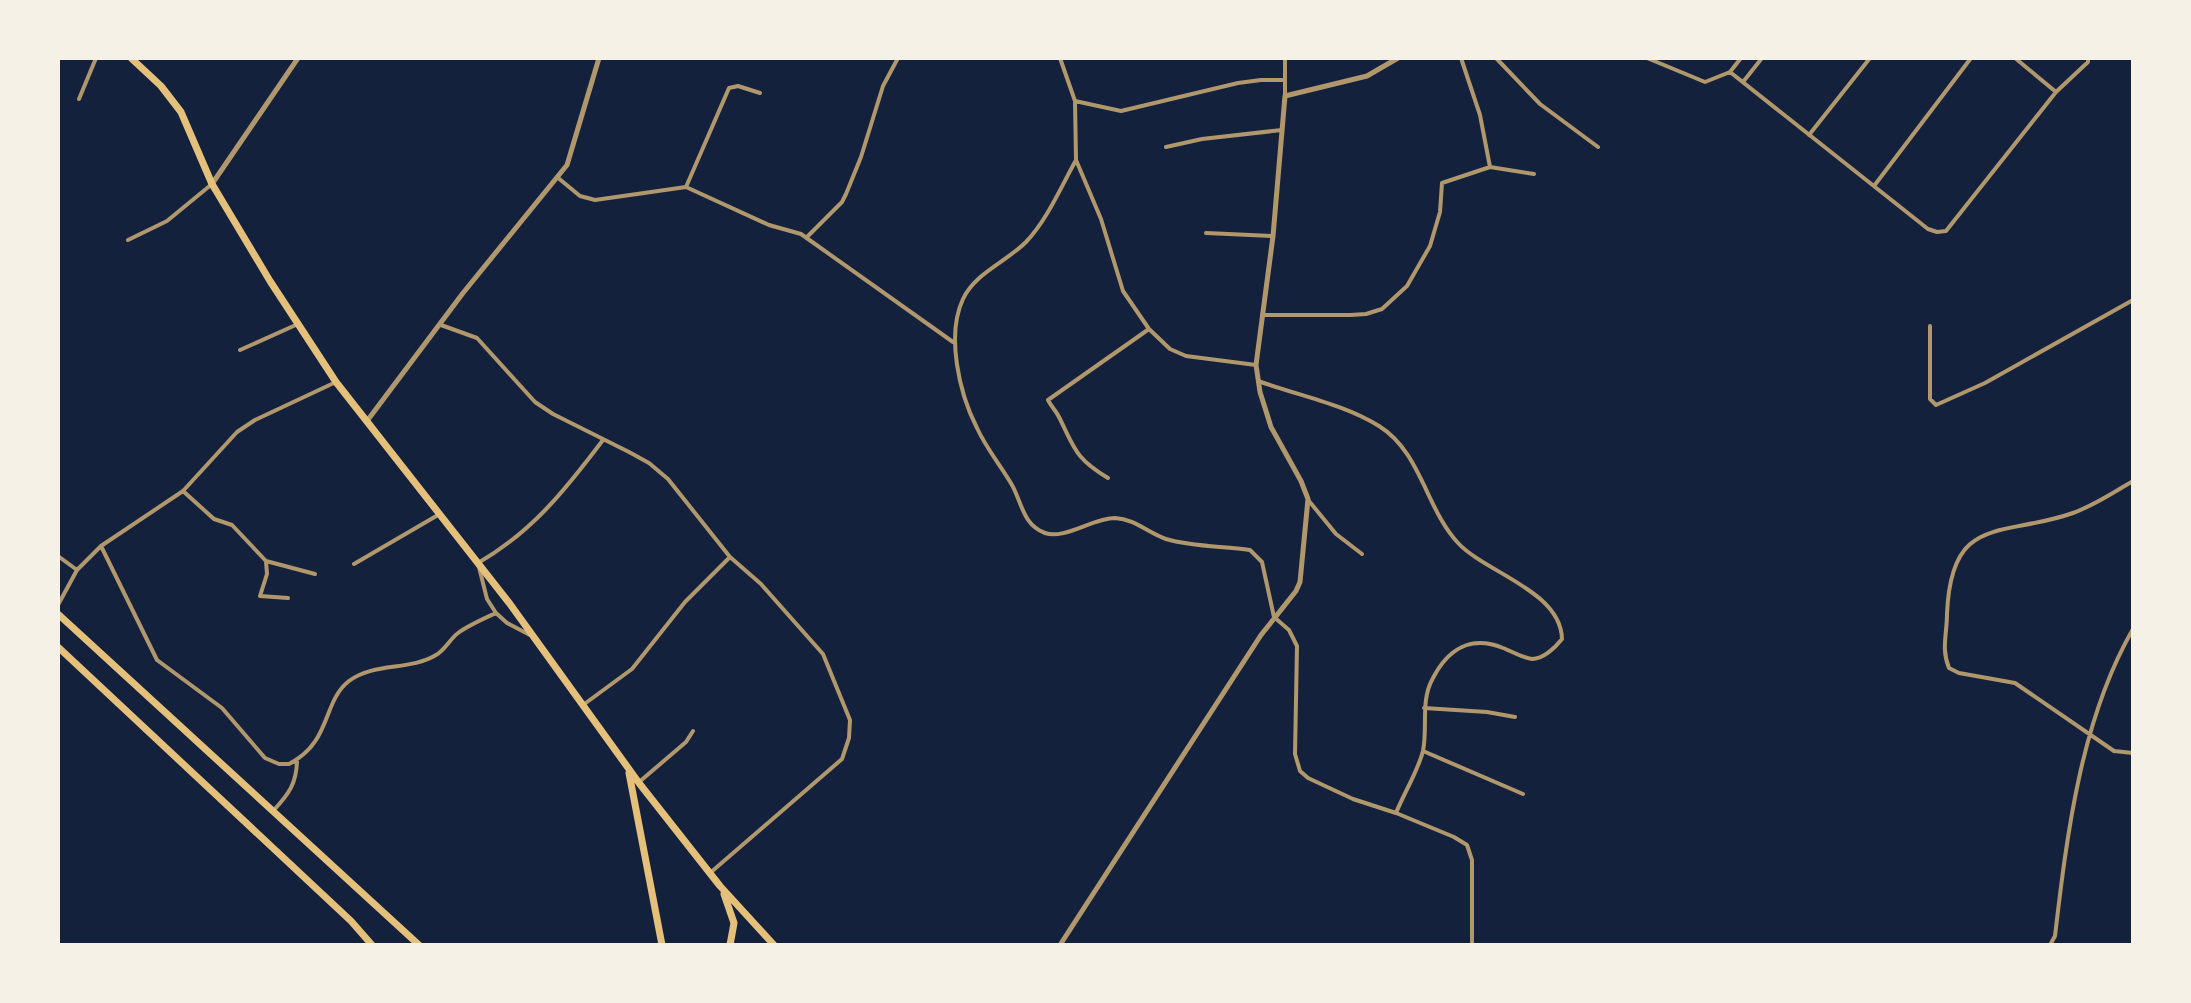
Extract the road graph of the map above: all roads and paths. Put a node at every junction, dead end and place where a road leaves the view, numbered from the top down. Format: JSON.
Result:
{"nodes":[{"id":1,"x":96,"y":58,"type":"edge"},
{"id":2,"x":131,"y":58,"type":"edge"},
{"id":3,"x":298,"y":58,"type":"edge"},
{"id":4,"x":599,"y":58,"type":"edge"},
{"id":5,"x":898,"y":58,"type":"edge"},
{"id":6,"x":1060,"y":58,"type":"edge"},
{"id":7,"x":1285,"y":58,"type":"edge"},
{"id":8,"x":1398,"y":58,"type":"edge"},
{"id":9,"x":1461,"y":58,"type":"edge"},
{"id":10,"x":1496,"y":58,"type":"edge"},
{"id":11,"x":1647,"y":58,"type":"edge"},
{"id":12,"x":1741,"y":58,"type":"edge"},
{"id":13,"x":1762,"y":58,"type":"edge"},
{"id":14,"x":1870,"y":58,"type":"edge"},
{"id":15,"x":1971,"y":58,"type":"edge"},
{"id":16,"x":2015,"y":58,"type":"edge"},
{"id":17,"x":2088,"y":58,"type":"edge"},
{"id":18,"x":1730,"y":72,"type":"junction"},
{"id":19,"x":1284,"y":80,"type":"junction"},
{"id":20,"x":1743,"y":82,"type":"junction"},
{"id":21,"x":2056,"y":92,"type":"junction"},
{"id":22,"x":760,"y":93,"type":"dead end"},
{"id":23,"x":1285,"y":96,"type":"junction"},
{"id":24,"x":79,"y":99,"type":"dead end"},
{"id":25,"x":1075,"y":101,"type":"junction"},
{"id":26,"x":1282,"y":130,"type":"junction"},
{"id":27,"x":1809,"y":135,"type":"junction"},
{"id":28,"x":1166,"y":147,"type":"dead end"},
{"id":29,"x":1598,"y":147,"type":"dead end"},
{"id":30,"x":1076,"y":160,"type":"junction"},
{"id":31,"x":1490,"y":167,"type":"junction"},
{"id":32,"x":1534,"y":174,"type":"dead end"},
{"id":33,"x":557,"y":177,"type":"junction"},
{"id":34,"x":212,"y":184,"type":"junction"},
{"id":35,"x":1874,"y":186,"type":"junction"},
{"id":36,"x":686,"y":187,"type":"junction"},
{"id":37,"x":1206,"y":233,"type":"dead end"},
{"id":38,"x":1273,"y":236,"type":"junction"},
{"id":39,"x":807,"y":237,"type":"junction"},
{"id":40,"x":128,"y":240,"type":"dead end"},
{"id":41,"x":2133,"y":300,"type":"edge"},
{"id":42,"x":1262,"y":315,"type":"junction"},
{"id":43,"x":298,"y":324,"type":"junction"},
{"id":44,"x":441,"y":325,"type":"junction"},
{"id":45,"x":1930,"y":326,"type":"dead end"},
{"id":46,"x":1149,"y":329,"type":"junction"},
{"id":47,"x":953,"y":342,"type":"junction"},
{"id":48,"x":240,"y":350,"type":"dead end"},
{"id":49,"x":1256,"y":365,"type":"junction"},
{"id":50,"x":1258,"y":381,"type":"junction"},
{"id":51,"x":336,"y":382,"type":"junction"},
{"id":52,"x":367,"y":421,"type":"junction"},
{"id":53,"x":603,"y":440,"type":"junction"},
{"id":54,"x":1108,"y":478,"type":"dead end"},
{"id":55,"x":2133,"y":481,"type":"edge"},
{"id":56,"x":183,"y":491,"type":"junction"},
{"id":57,"x":1308,"y":499,"type":"junction"},
{"id":58,"x":440,"y":514,"type":"junction"},
{"id":59,"x":101,"y":546,"type":"junction"},
{"id":60,"x":1362,"y":554,"type":"dead end"},
{"id":61,"x":58,"y":556,"type":"edge"},
{"id":62,"x":730,"y":557,"type":"junction"},
{"id":63,"x":266,"y":561,"type":"junction"},
{"id":64,"x":478,"y":563,"type":"junction"},
{"id":65,"x":354,"y":564,"type":"dead end"},
{"id":66,"x":77,"y":570,"type":"junction"},
{"id":67,"x":315,"y":574,"type":"dead end"},
{"id":68,"x":288,"y":598,"type":"dead end"},
{"id":69,"x":59,"y":602,"type":"edge"},
{"id":70,"x":496,"y":613,"type":"junction"},
{"id":71,"x":58,"y":614,"type":"edge"},
{"id":72,"x":1274,"y":617,"type":"junction"},
{"id":73,"x":2133,"y":629,"type":"edge"},
{"id":74,"x":533,"y":636,"type":"junction"},
{"id":75,"x":58,"y":647,"type":"edge"},
{"id":76,"x":582,"y":706,"type":"junction"},
{"id":77,"x":1424,"y":708,"type":"junction"},
{"id":78,"x":1515,"y":717,"type":"dead end"},
{"id":79,"x":693,"y":731,"type":"dead end"},
{"id":80,"x":2091,"y":733,"type":"junction"},
{"id":81,"x":1423,"y":751,"type":"junction"},
{"id":82,"x":2133,"y":753,"type":"edge"},
{"id":83,"x":297,"y":759,"type":"junction"},
{"id":84,"x":636,"y":785,"type":"junction"},
{"id":85,"x":1523,"y":794,"type":"dead end"},
{"id":86,"x":273,"y":811,"type":"junction"},
{"id":87,"x":1396,"y":813,"type":"junction"},
{"id":88,"x":710,"y":873,"type":"junction"},
{"id":89,"x":720,"y":886,"type":"junction"},
{"id":90,"x":372,"y":945,"type":"edge"},
{"id":91,"x":419,"y":945,"type":"edge"},
{"id":92,"x":662,"y":945,"type":"edge"},
{"id":93,"x":730,"y":945,"type":"edge"},
{"id":94,"x":774,"y":945,"type":"edge"},
{"id":95,"x":1060,"y":945,"type":"edge"},
{"id":96,"x":1472,"y":945,"type":"edge"},
{"id":97,"x":2050,"y":945,"type":"edge"}],
"edges":[{"from":1,"to":24,"type":"street"},
{"from":2,"to":34,"type":"highway"},
{"from":3,"to":34,"type":"street"},
{"from":4,"to":33,"type":"street"},
{"from":5,"to":39,"type":"street"},
{"from":6,"to":25,"type":"street"},
{"from":7,"to":19,"type":"street"},
{"from":8,"to":23,"type":"street"},
{"from":9,"to":31,"type":"street"},
{"from":10,"to":29,"type":"street"},
{"from":11,"to":18,"type":"street"},
{"from":12,"to":18,"type":"street"},
{"from":13,"to":20,"type":"street"},
{"from":14,"to":27,"type":"street"},
{"from":15,"to":35,"type":"street"},
{"from":16,"to":21,"type":"street"},
{"from":17,"to":21,"type":"street"},
{"from":18,"to":20,"type":"street"},
{"from":19,"to":23,"type":"street"},
{"from":19,"to":25,"type":"street"},
{"from":20,"to":27,"type":"street"},
{"from":21,"to":35,"type":"street"},
{"from":22,"to":36,"type":"street"},
{"from":23,"to":26,"type":"street"},
{"from":25,"to":30,"type":"street"},
{"from":26,"to":28,"type":"street"},
{"from":26,"to":38,"type":"street"},
{"from":27,"to":35,"type":"street"},
{"from":30,"to":46,"type":"street"},
{"from":30,"to":47,"type":"street"},
{"from":31,"to":32,"type":"street"},
{"from":31,"to":42,"type":"street"},
{"from":33,"to":36,"type":"street"},
{"from":33,"to":44,"type":"street"},
{"from":34,"to":40,"type":"street"},
{"from":34,"to":43,"type":"highway"},
{"from":36,"to":39,"type":"street"},
{"from":37,"to":38,"type":"street"},
{"from":38,"to":42,"type":"street"},
{"from":39,"to":47,"type":"street"},
{"from":41,"to":45,"type":"street"},
{"from":42,"to":49,"type":"street"},
{"from":43,"to":48,"type":"street"},
{"from":43,"to":51,"type":"highway"},
{"from":44,"to":52,"type":"street"},
{"from":44,"to":53,"type":"street"},
{"from":46,"to":49,"type":"street"},
{"from":46,"to":54,"type":"street"},
{"from":47,"to":72,"type":"street"},
{"from":49,"to":50,"type":"street"},
{"from":50,"to":57,"type":"street"},
{"from":50,"to":77,"type":"street"},
{"from":51,"to":52,"type":"highway"},
{"from":51,"to":56,"type":"street"},
{"from":52,"to":58,"type":"highway"},
{"from":53,"to":62,"type":"street"},
{"from":53,"to":64,"type":"street"},
{"from":55,"to":80,"type":"street"},
{"from":56,"to":59,"type":"street"},
{"from":56,"to":63,"type":"street"},
{"from":57,"to":60,"type":"street"},
{"from":57,"to":72,"type":"street"},
{"from":58,"to":64,"type":"highway"},
{"from":58,"to":65,"type":"street"},
{"from":59,"to":66,"type":"street"},
{"from":59,"to":83,"type":"street"},
{"from":61,"to":66,"type":"street"},
{"from":62,"to":76,"type":"street"},
{"from":62,"to":88,"type":"street"},
{"from":63,"to":67,"type":"street"},
{"from":63,"to":68,"type":"street"},
{"from":64,"to":70,"type":"street"},
{"from":64,"to":74,"type":"highway"},
{"from":66,"to":69,"type":"street"},
{"from":70,"to":74,"type":"street"},
{"from":70,"to":83,"type":"street"},
{"from":71,"to":86,"type":"highway"},
{"from":72,"to":87,"type":"street"},
{"from":72,"to":95,"type":"street"},
{"from":73,"to":80,"type":"street"},
{"from":74,"to":76,"type":"highway"},
{"from":75,"to":90,"type":"highway"},
{"from":76,"to":84,"type":"highway"},
{"from":77,"to":78,"type":"street"},
{"from":77,"to":81,"type":"street"},
{"from":79,"to":84,"type":"street"},
{"from":80,"to":82,"type":"street"},
{"from":80,"to":97,"type":"street"},
{"from":81,"to":85,"type":"street"},
{"from":81,"to":87,"type":"street"},
{"from":83,"to":86,"type":"street"},
{"from":84,"to":88,"type":"highway"},
{"from":84,"to":92,"type":"highway"},
{"from":86,"to":91,"type":"highway"},
{"from":87,"to":96,"type":"street"},
{"from":88,"to":89,"type":"highway"},
{"from":89,"to":93,"type":"highway"},
{"from":89,"to":94,"type":"highway"}]}
